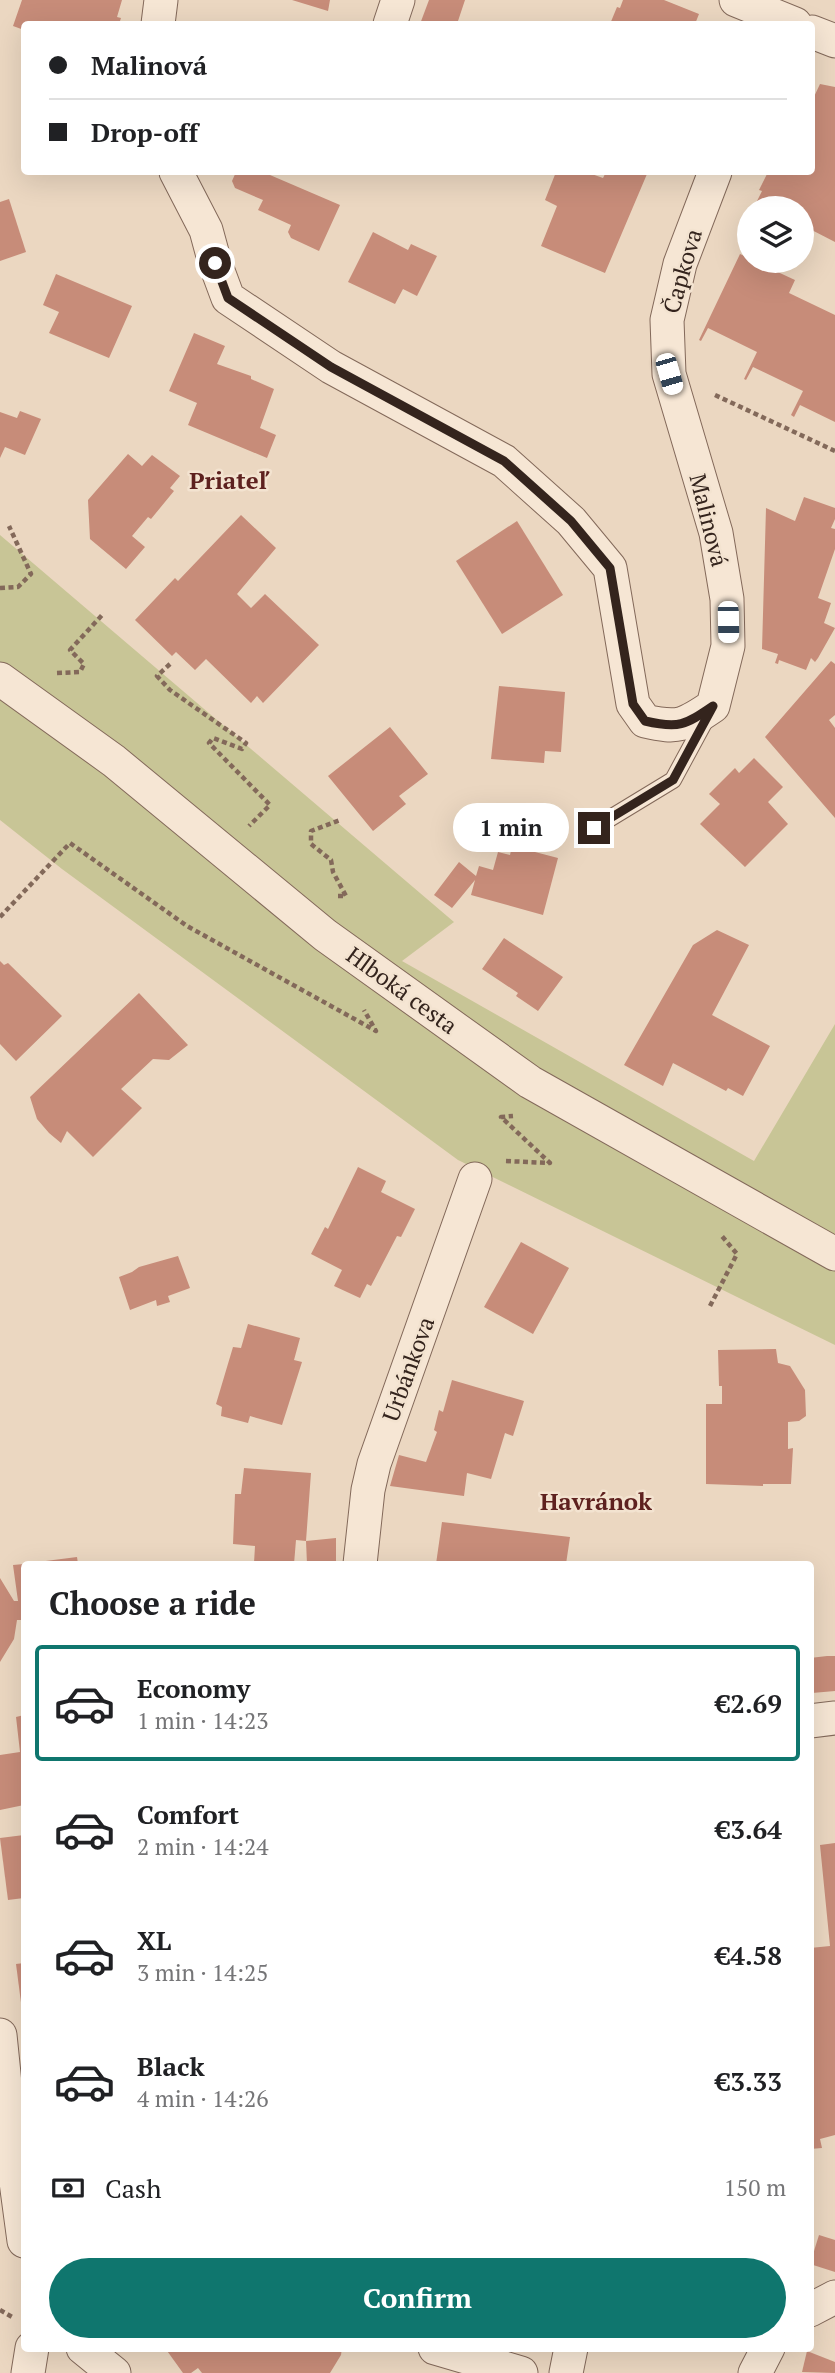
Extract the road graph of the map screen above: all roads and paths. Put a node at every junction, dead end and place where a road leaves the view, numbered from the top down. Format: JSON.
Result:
{"nodes":[{"id":1,"x":161,"y":0,"type":"edge"},
{"id":2,"x":398,"y":0,"type":"edge"},
{"id":3,"x":736,"y":0,"type":"edge"},
{"id":4,"x":158,"y":21,"type":"edge"},
{"id":5,"x":391,"y":21,"type":"edge"},
{"id":6,"x":788,"y":21,"type":"edge"},
{"id":7,"x":815,"y":33,"type":"edge"},
{"id":8,"x":835,"y":43,"type":"edge"},
{"id":9,"x":815,"y":50,"type":"edge"},
{"id":10,"x":178,"y":175,"type":"edge"},
{"id":11,"x":714,"y":175,"type":"edge"},
{"id":12,"x":669,"y":374,"type":"joint"},
{"id":13,"x":738,"y":405,"type":"dead end"},
{"id":14,"x":835,"y":451,"type":"edge"},
{"id":15,"x":9,"y":526,"type":"dead end"},
{"id":16,"x":0,"y":588,"type":"edge"},
{"id":17,"x":104,"y":613,"type":"dead end"},
{"id":18,"x":170,"y":664,"type":"dead end"},
{"id":19,"x":50,"y":674,"type":"dead end"},
{"id":20,"x":0,"y":679,"type":"edge"},
{"id":21,"x":713,"y":706,"type":"junction"},
{"id":22,"x":340,"y":820,"type":"dead end"},
{"id":23,"x":594,"y":828,"type":"dead end"},
{"id":24,"x":247,"y":829,"type":"dead end"},
{"id":25,"x":334,"y":897,"type":"dead end"},
{"id":26,"x":0,"y":916,"type":"edge"},
{"id":27,"x":363,"y":1007,"type":"dead end"},
{"id":28,"x":524,"y":1115,"type":"dead end"},
{"id":29,"x":475,"y":1179,"type":"joint"},
{"id":30,"x":729,"y":1195,"type":"junction"},
{"id":31,"x":835,"y":1254,"type":"edge"},
{"id":32,"x":710,"y":1306,"type":"dead end"},
{"id":33,"x":360,"y":1561,"type":"edge"},
{"id":34,"x":835,"y":1718,"type":"edge"},
{"id":35,"x":814,"y":1721,"type":"edge"},
{"id":36,"x":0,"y":2035,"type":"edge"},
{"id":37,"x":21,"y":2219,"type":"edge"},
{"id":38,"x":835,"y":2297,"type":"edge"},
{"id":39,"x":814,"y":2309,"type":"edge"},
{"id":40,"x":31,"y":2352,"type":"edge"},
{"id":41,"x":88,"y":2352,"type":"edge"},
{"id":42,"x":449,"y":2352,"type":"edge"},
{"id":43,"x":570,"y":2352,"type":"edge"},
{"id":44,"x":766,"y":2352,"type":"edge"},
{"id":45,"x":28,"y":2373,"type":"edge"},
{"id":46,"x":114,"y":2373,"type":"edge"},
{"id":47,"x":521,"y":2373,"type":"edge"},
{"id":48,"x":566,"y":2373,"type":"edge"},
{"id":49,"x":755,"y":2373,"type":"edge"}],
"edges":[{"from":1,"to":4,"type":"street"},
{"from":2,"to":5,"type":"street"},
{"from":3,"to":6,"type":"street"},
{"from":7,"to":8,"type":"street"},
{"from":8,"to":9,"type":"street"},
{"from":10,"to":21,"type":"street"},
{"from":11,"to":12,"type":"street","name":"Čapkova"},
{"from":12,"to":21,"type":"street","name":"Malinová"},
{"from":13,"to":14,"type":"path"},
{"from":15,"to":16,"type":"path"},
{"from":17,"to":19,"type":"path"},
{"from":18,"to":24,"type":"path"},
{"from":20,"to":30,"type":"street","name":"Hlboká cesta"},
{"from":21,"to":23,"type":"lane"},
{"from":22,"to":25,"type":"path"},
{"from":26,"to":27,"type":"path"},
{"from":28,"to":29,"type":"path"},
{"from":29,"to":33,"type":"street","name":"Urbánkova"},
{"from":30,"to":31,"type":"street","name":"Hlboká cesta"},
{"from":30,"to":32,"type":"path"},
{"from":34,"to":35,"type":"street"},
{"from":36,"to":37,"type":"street"},
{"from":38,"to":39,"type":"street"},
{"from":40,"to":45,"type":"street"},
{"from":41,"to":46,"type":"street"},
{"from":42,"to":47,"type":"street"},
{"from":43,"to":48,"type":"street"},
{"from":44,"to":49,"type":"street"}]}
